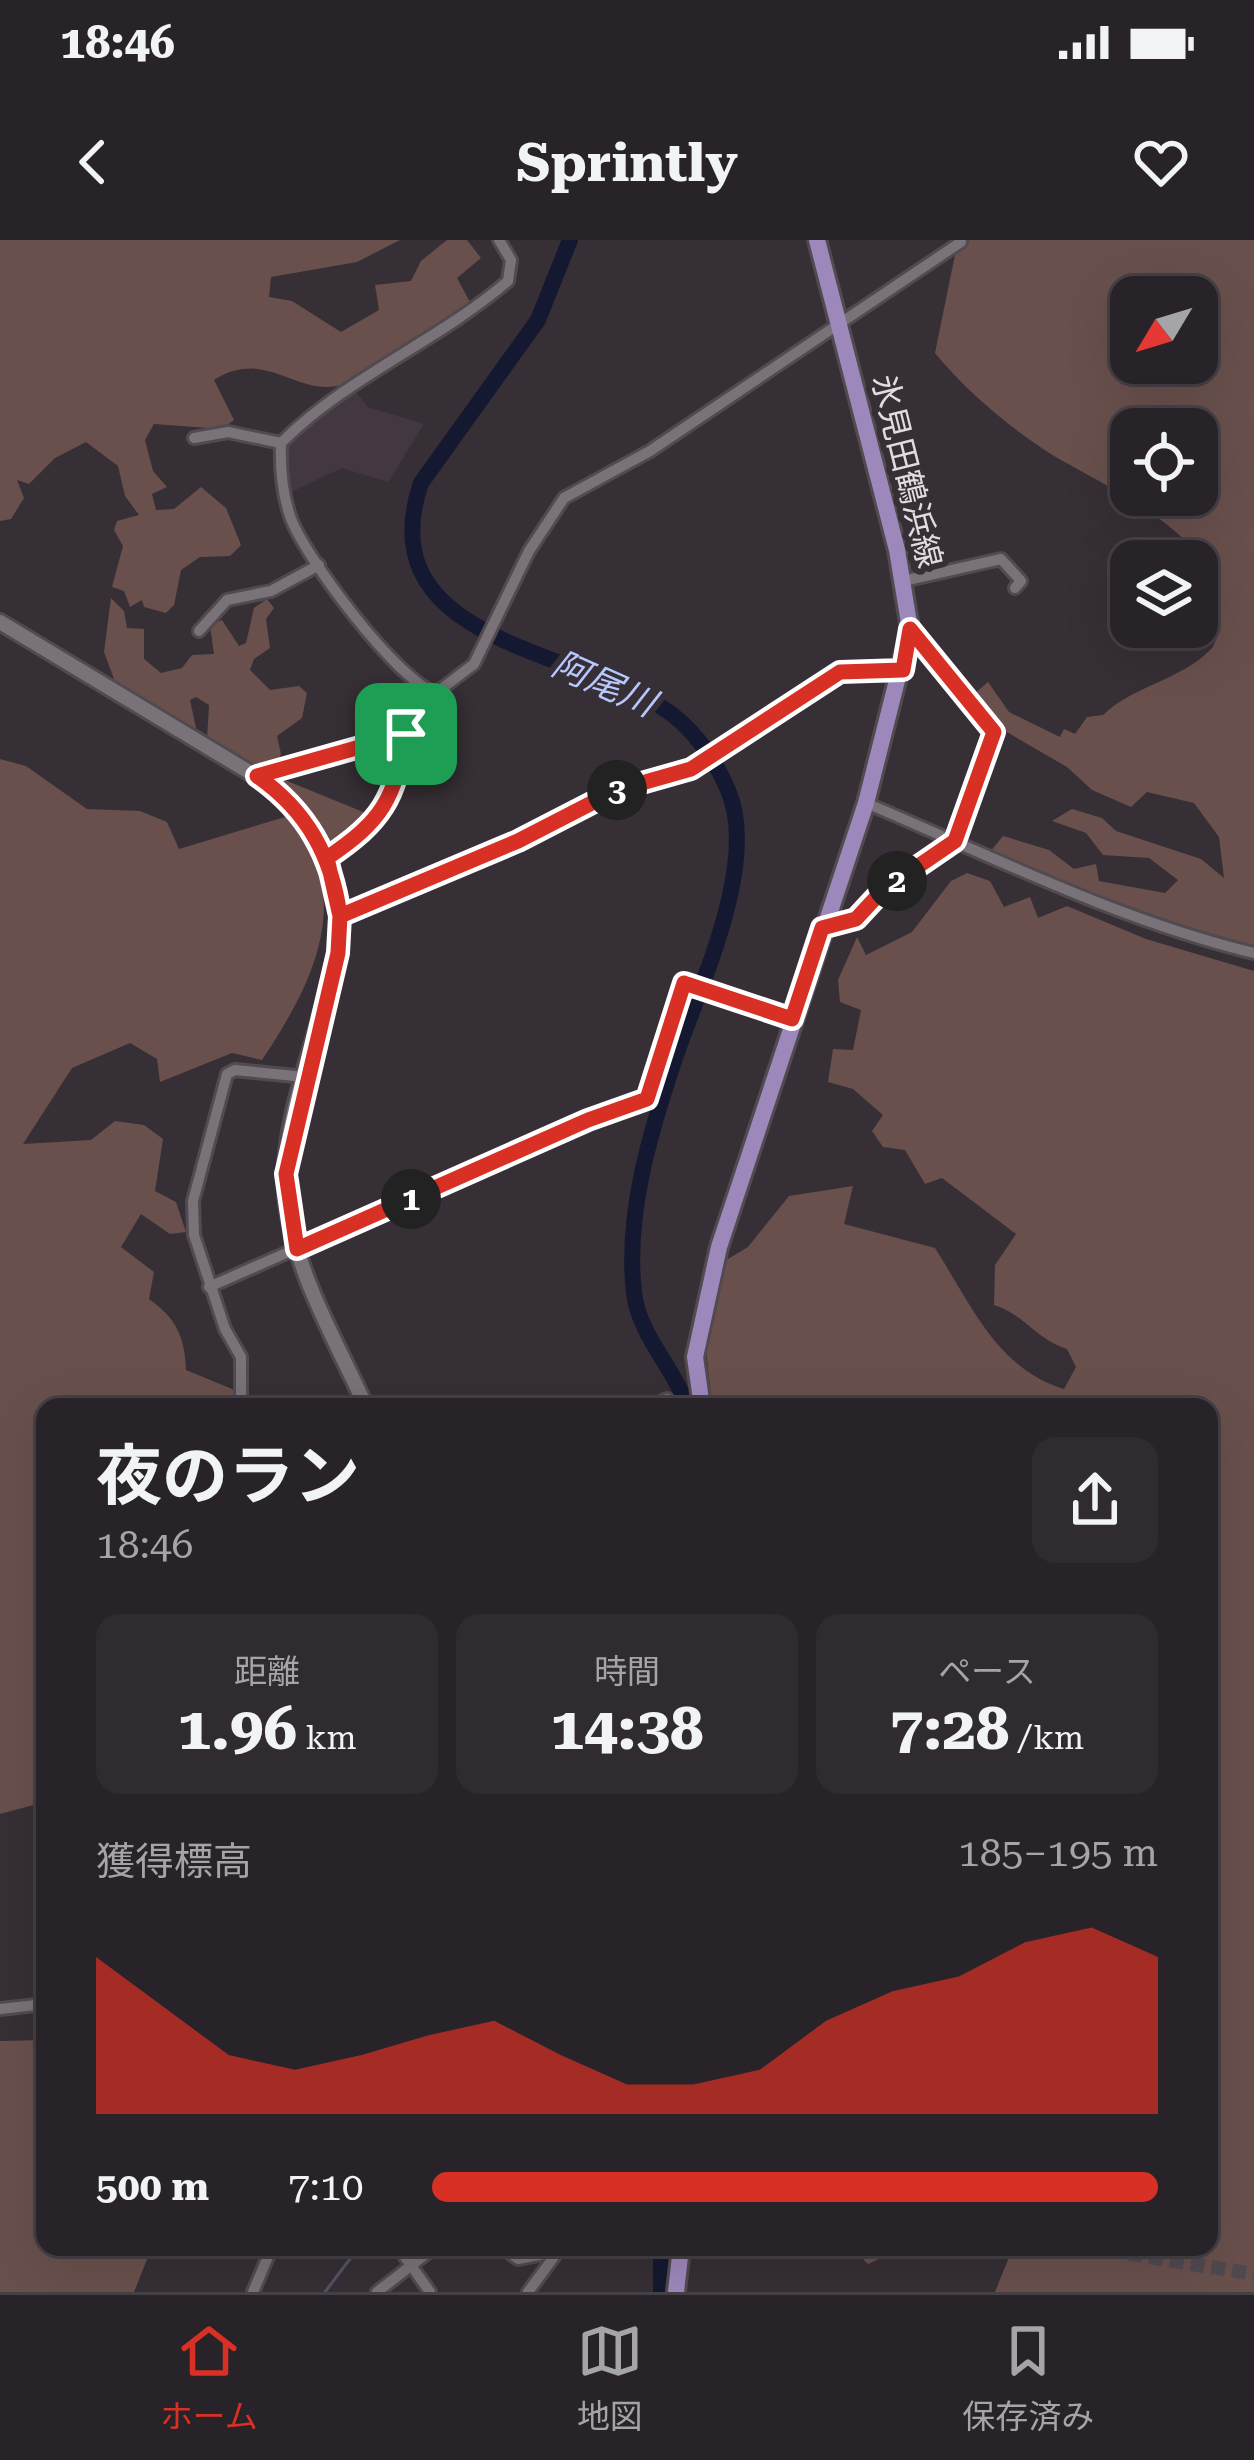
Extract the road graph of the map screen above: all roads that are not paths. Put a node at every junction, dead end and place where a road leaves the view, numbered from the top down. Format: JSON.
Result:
{"nodes":[{"id":1,"x":499,"y":240,"type":"edge"},
{"id":2,"x":817,"y":240,"type":"edge"},
{"id":3,"x":961,"y":242,"type":"edge"},
{"id":4,"x":840,"y":324,"type":"junction"},
{"id":5,"x":194,"y":438,"type":"dead end"},
{"id":6,"x":281,"y":443,"type":"junction"},
{"id":7,"x":319,"y":565,"type":"junction"},
{"id":8,"x":903,"y":580,"type":"junction"},
{"id":9,"x":1015,"y":588,"type":"dead end"},
{"id":10,"x":0,"y":622,"type":"edge"},
{"id":11,"x":910,"y":629,"type":"junction"},
{"id":12,"x":199,"y":631,"type":"dead end"},
{"id":13,"x":903,"y":670,"type":"junction"},
{"id":14,"x":436,"y":693,"type":"junction"},
{"id":15,"x":406,"y":734,"type":"junction"},
{"id":16,"x":257,"y":776,"type":"junction"},
{"id":17,"x":866,"y":803,"type":"junction"},
{"id":18,"x":955,"y":841,"type":"junction"},
{"id":19,"x":327,"y":858,"type":"junction"},
{"id":20,"x":340,"y":916,"type":"junction"},
{"id":21,"x":822,"y":928,"type":"junction"},
{"id":22,"x":1254,"y":953,"type":"edge"},
{"id":23,"x":792,"y":1019,"type":"junction"},
{"id":24,"x":305,"y":1077,"type":"junction"},
{"id":25,"x":297,"y":1249,"type":"junction"},
{"id":26,"x":209,"y":1287,"type":"junction"},
{"id":27,"x":241,"y":1398,"type":"edge"},
{"id":28,"x":362,"y":1398,"type":"edge"},
{"id":29,"x":701,"y":1398,"type":"edge"},
{"id":30,"x":36,"y":2005,"type":"edge"},
{"id":31,"x":0,"y":2009,"type":"edge"},
{"id":32,"x":268,"y":2256,"type":"edge"},
{"id":33,"x":405,"y":2256,"type":"edge"},
{"id":34,"x":424,"y":2256,"type":"edge"},
{"id":35,"x":555,"y":2256,"type":"edge"},
{"id":36,"x":680,"y":2256,"type":"edge"},
{"id":37,"x":412,"y":2265,"type":"junction"},
{"id":38,"x":253,"y":2292,"type":"edge"},
{"id":39,"x":377,"y":2292,"type":"edge"},
{"id":40,"x":430,"y":2292,"type":"edge"},
{"id":41,"x":528,"y":2292,"type":"edge"},
{"id":42,"x":676,"y":2292,"type":"edge"}],
"edges":[{"from":1,"to":6,"type":"street"},
{"from":2,"to":4,"type":"main road","name":"氷見田鶴浜線"},
{"from":3,"to":4,"type":"street"},
{"from":4,"to":8,"type":"main road","name":"氷見田鶴浜線"},
{"from":4,"to":14,"type":"street"},
{"from":5,"to":6,"type":"street"},
{"from":6,"to":7,"type":"street"},
{"from":7,"to":12,"type":"street"},
{"from":7,"to":14,"type":"street"},
{"from":8,"to":9,"type":"street"},
{"from":8,"to":11,"type":"main road","name":"氷見田鶴浜線"},
{"from":10,"to":16,"type":"street"},
{"from":11,"to":13,"type":"main road","name":"氷見田鶴浜線"},
{"from":11,"to":18,"type":"street"},
{"from":13,"to":17,"type":"main road","name":"氷見田鶴浜線"},
{"from":13,"to":20,"type":"street"},
{"from":14,"to":15,"type":"street"},
{"from":15,"to":16,"type":"street"},
{"from":15,"to":19,"type":"street"},
{"from":16,"to":19,"type":"street"},
{"from":17,"to":18,"type":"street"},
{"from":17,"to":21,"type":"main road","name":"氷見田鶴浜線"},
{"from":18,"to":21,"type":"street"},
{"from":18,"to":22,"type":"street"},
{"from":19,"to":20,"type":"street"},
{"from":20,"to":24,"type":"street"},
{"from":21,"to":23,"type":"main road","name":"氷見田鶴浜線"},
{"from":23,"to":25,"type":"street"},
{"from":23,"to":29,"type":"main road","name":"氷見田鶴浜線"},
{"from":24,"to":25,"type":"street"},
{"from":24,"to":26,"type":"street"},
{"from":25,"to":26,"type":"street"},
{"from":25,"to":28,"type":"street"},
{"from":26,"to":27,"type":"street"},
{"from":30,"to":31,"type":"street"},
{"from":32,"to":38,"type":"street"},
{"from":33,"to":37,"type":"street"},
{"from":34,"to":37,"type":"street"},
{"from":35,"to":41,"type":"street"},
{"from":36,"to":42,"type":"main road"},
{"from":37,"to":39,"type":"street"},
{"from":37,"to":40,"type":"street"}]}
